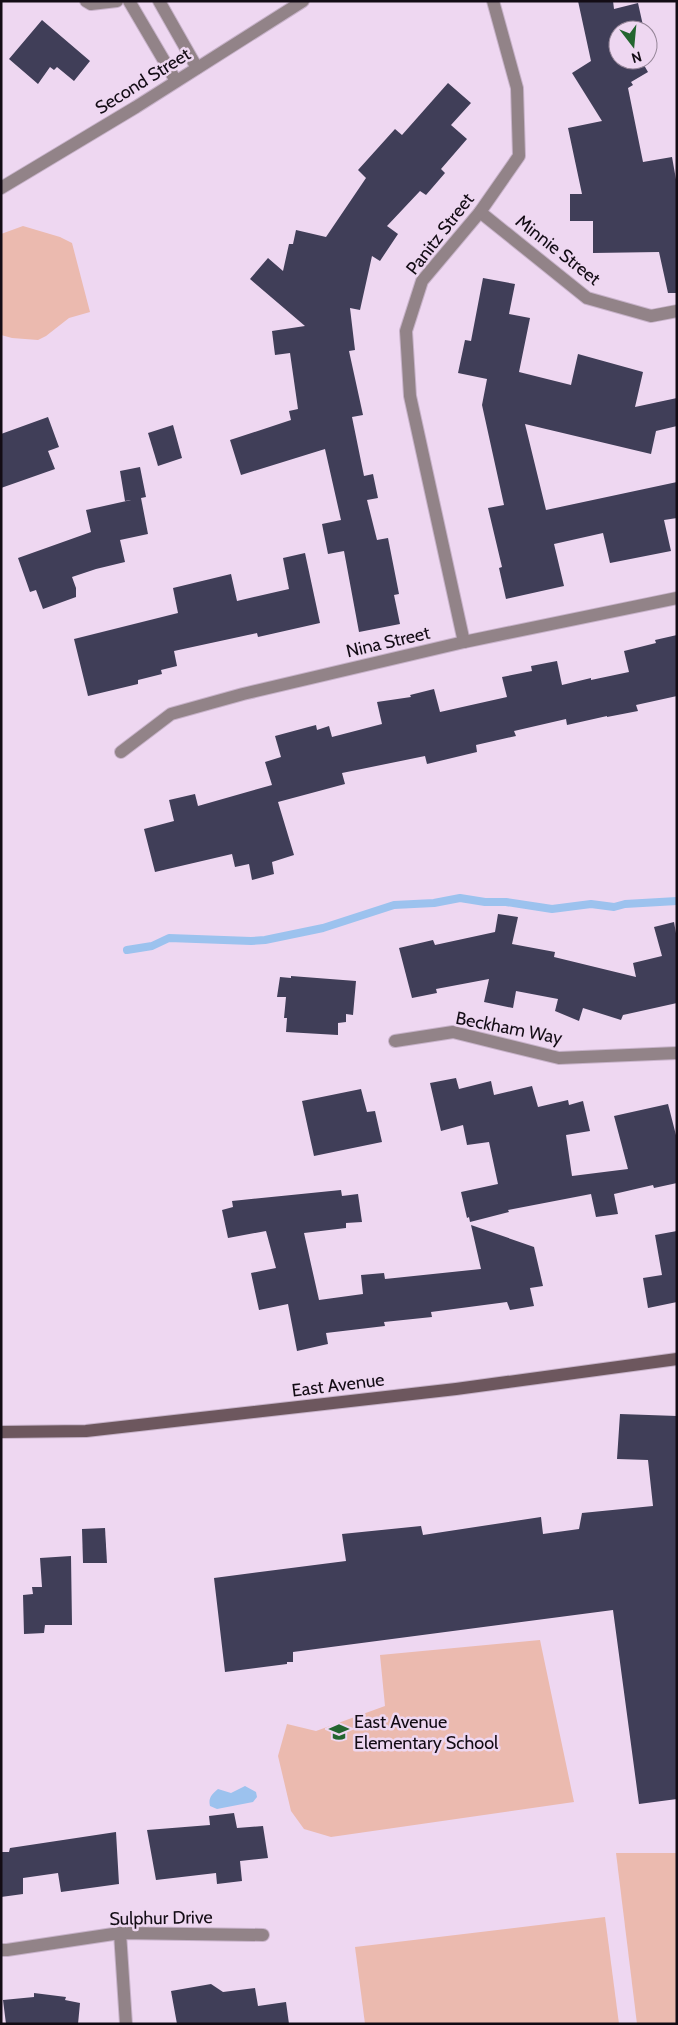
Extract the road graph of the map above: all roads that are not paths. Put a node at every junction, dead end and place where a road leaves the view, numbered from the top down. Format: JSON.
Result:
{"nodes":[{"id":1,"x":86,"y":1,"type":"edge"},
{"id":2,"x":116,"y":1,"type":"edge"},
{"id":3,"x":129,"y":1,"type":"edge"},
{"id":4,"x":159,"y":1,"type":"edge"},
{"id":5,"x":303,"y":1,"type":"edge"},
{"id":6,"x":493,"y":1,"type":"edge"},
{"id":7,"x":197,"y":68,"type":"junction"},
{"id":8,"x":176,"y":82,"type":"junction"},
{"id":9,"x":1,"y":188,"type":"edge"},
{"id":10,"x":480,"y":212,"type":"junction"},
{"id":11,"x":677,"y":311,"type":"edge"},
{"id":12,"x":677,"y":598,"type":"edge"},
{"id":13,"x":464,"y":642,"type":"junction"},
{"id":14,"x":121,"y":752,"type":"dead end"},
{"id":15,"x":396,"y":1040,"type":"dead end"},
{"id":16,"x":677,"y":1053,"type":"edge"},
{"id":17,"x":677,"y":1359,"type":"edge"},
{"id":18,"x":1,"y":1432,"type":"edge"},
{"id":19,"x":120,"y":1933,"type":"junction"},
{"id":20,"x":263,"y":1935,"type":"dead end"},
{"id":21,"x":1,"y":1950,"type":"edge"},
{"id":22,"x":126,"y":2024,"type":"edge"}],
"edges":[{"from":1,"to":2,"type":"street"},
{"from":3,"to":8,"type":"street"},
{"from":4,"to":7,"type":"street"},
{"from":5,"to":7,"type":"street","name":"Second Street"},
{"from":6,"to":10,"type":"street","name":"Panitz Street"},
{"from":7,"to":8,"type":"street","name":"Second Street"},
{"from":8,"to":9,"type":"street","name":"Second Street"},
{"from":10,"to":11,"type":"street","name":"Minnie Street"},
{"from":10,"to":13,"type":"street","name":"Panitz Street"},
{"from":12,"to":13,"type":"street","name":"Nina Street"},
{"from":13,"to":14,"type":"street","name":"Nina Street"},
{"from":15,"to":16,"type":"street","name":"Beckham Way"},
{"from":17,"to":18,"type":"street","name":"East Avenue"},
{"from":19,"to":20,"type":"street","name":"Sulphur Drive"},
{"from":19,"to":21,"type":"street","name":"Sulphur Drive"},
{"from":19,"to":22,"type":"street"}]}
